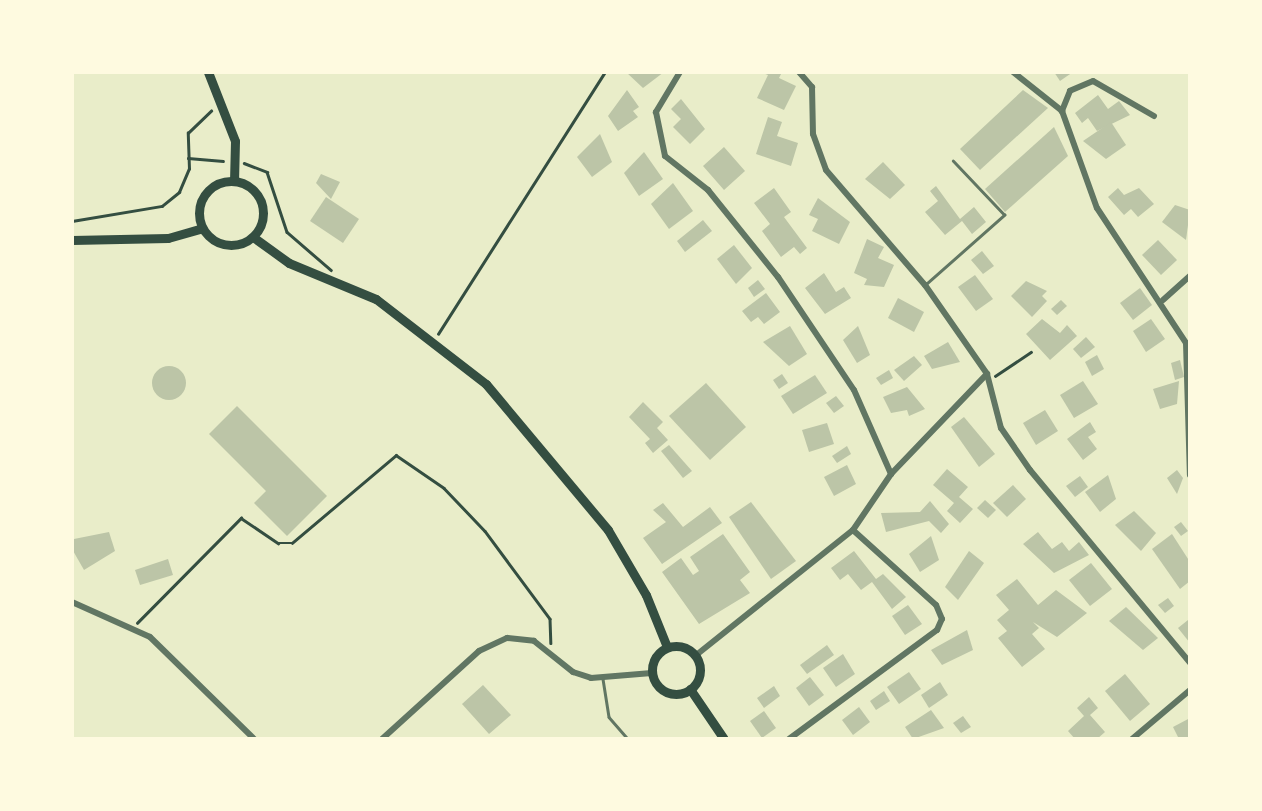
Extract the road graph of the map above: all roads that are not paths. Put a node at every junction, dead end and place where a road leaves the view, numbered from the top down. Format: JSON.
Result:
{"nodes":[{"id":1,"x":208,"y":72,"type":"edge"},
{"id":2,"x":680,"y":72,"type":"edge"},
{"id":3,"x":799,"y":72,"type":"edge"},
{"id":4,"x":1013,"y":72,"type":"edge"},
{"id":5,"x":1062,"y":111,"type":"junction"},
{"id":6,"x":1154,"y":116,"type":"dead end"},
{"id":7,"x":953,"y":161,"type":"dead end"},
{"id":8,"x":234,"y":181,"type":"junction"},
{"id":9,"x":202,"y":228,"type":"junction"},
{"id":10,"x":253,"y":237,"type":"junction"},
{"id":11,"x":72,"y":240,"type":"edge"},
{"id":12,"x":1190,"y":276,"type":"edge"},
{"id":13,"x":925,"y":285,"type":"junction"},
{"id":14,"x":1163,"y":300,"type":"junction"},
{"id":15,"x":988,"y":377,"type":"junction"},
{"id":16,"x":1189,"y":410,"type":"edge"},
{"id":17,"x":891,"y":474,"type":"junction"},
{"id":18,"x":1190,"y":475,"type":"edge"},
{"id":19,"x":853,"y":530,"type":"junction"},
{"id":20,"x":72,"y":602,"type":"edge"},
{"id":21,"x":667,"y":647,"type":"junction"},
{"id":22,"x":695,"y":656,"type":"junction"},
{"id":23,"x":1190,"y":663,"type":"edge"},
{"id":24,"x":652,"y":673,"type":"junction"},
{"id":25,"x":603,"y":679,"type":"junction"},
{"id":26,"x":690,"y":689,"type":"junction"},
{"id":27,"x":1190,"y":690,"type":"edge"},
{"id":28,"x":254,"y":739,"type":"edge"},
{"id":29,"x":382,"y":739,"type":"edge"},
{"id":30,"x":628,"y":739,"type":"edge"},
{"id":31,"x":723,"y":739,"type":"edge"},
{"id":32,"x":789,"y":739,"type":"edge"},
{"id":33,"x":1132,"y":739,"type":"edge"}],
"edges":[{"from":1,"to":8,"type":"main road"},
{"from":2,"to":17,"type":"street"},
{"from":3,"to":13,"type":"street"},
{"from":4,"to":5,"type":"street"},
{"from":5,"to":6,"type":"street"},
{"from":5,"to":14,"type":"street"},
{"from":7,"to":13,"type":"lane"},
{"from":8,"to":9,"type":"main road"},
{"from":8,"to":10,"type":"main road"},
{"from":9,"to":10,"type":"main road"},
{"from":9,"to":11,"type":"main road"},
{"from":10,"to":21,"type":"main road"},
{"from":12,"to":14,"type":"street"},
{"from":13,"to":15,"type":"street"},
{"from":14,"to":16,"type":"street"},
{"from":15,"to":17,"type":"street"},
{"from":15,"to":23,"type":"street"},
{"from":16,"to":18,"type":"street"},
{"from":17,"to":19,"type":"street"},
{"from":19,"to":22,"type":"street"},
{"from":19,"to":32,"type":"street"},
{"from":20,"to":28,"type":"street"},
{"from":21,"to":22,"type":"main road"},
{"from":21,"to":24,"type":"main road"},
{"from":22,"to":26,"type":"main road"},
{"from":24,"to":25,"type":"street"},
{"from":24,"to":26,"type":"main road"},
{"from":25,"to":29,"type":"street"},
{"from":25,"to":30,"type":"lane"},
{"from":26,"to":31,"type":"main road"},
{"from":27,"to":33,"type":"street"}]}
